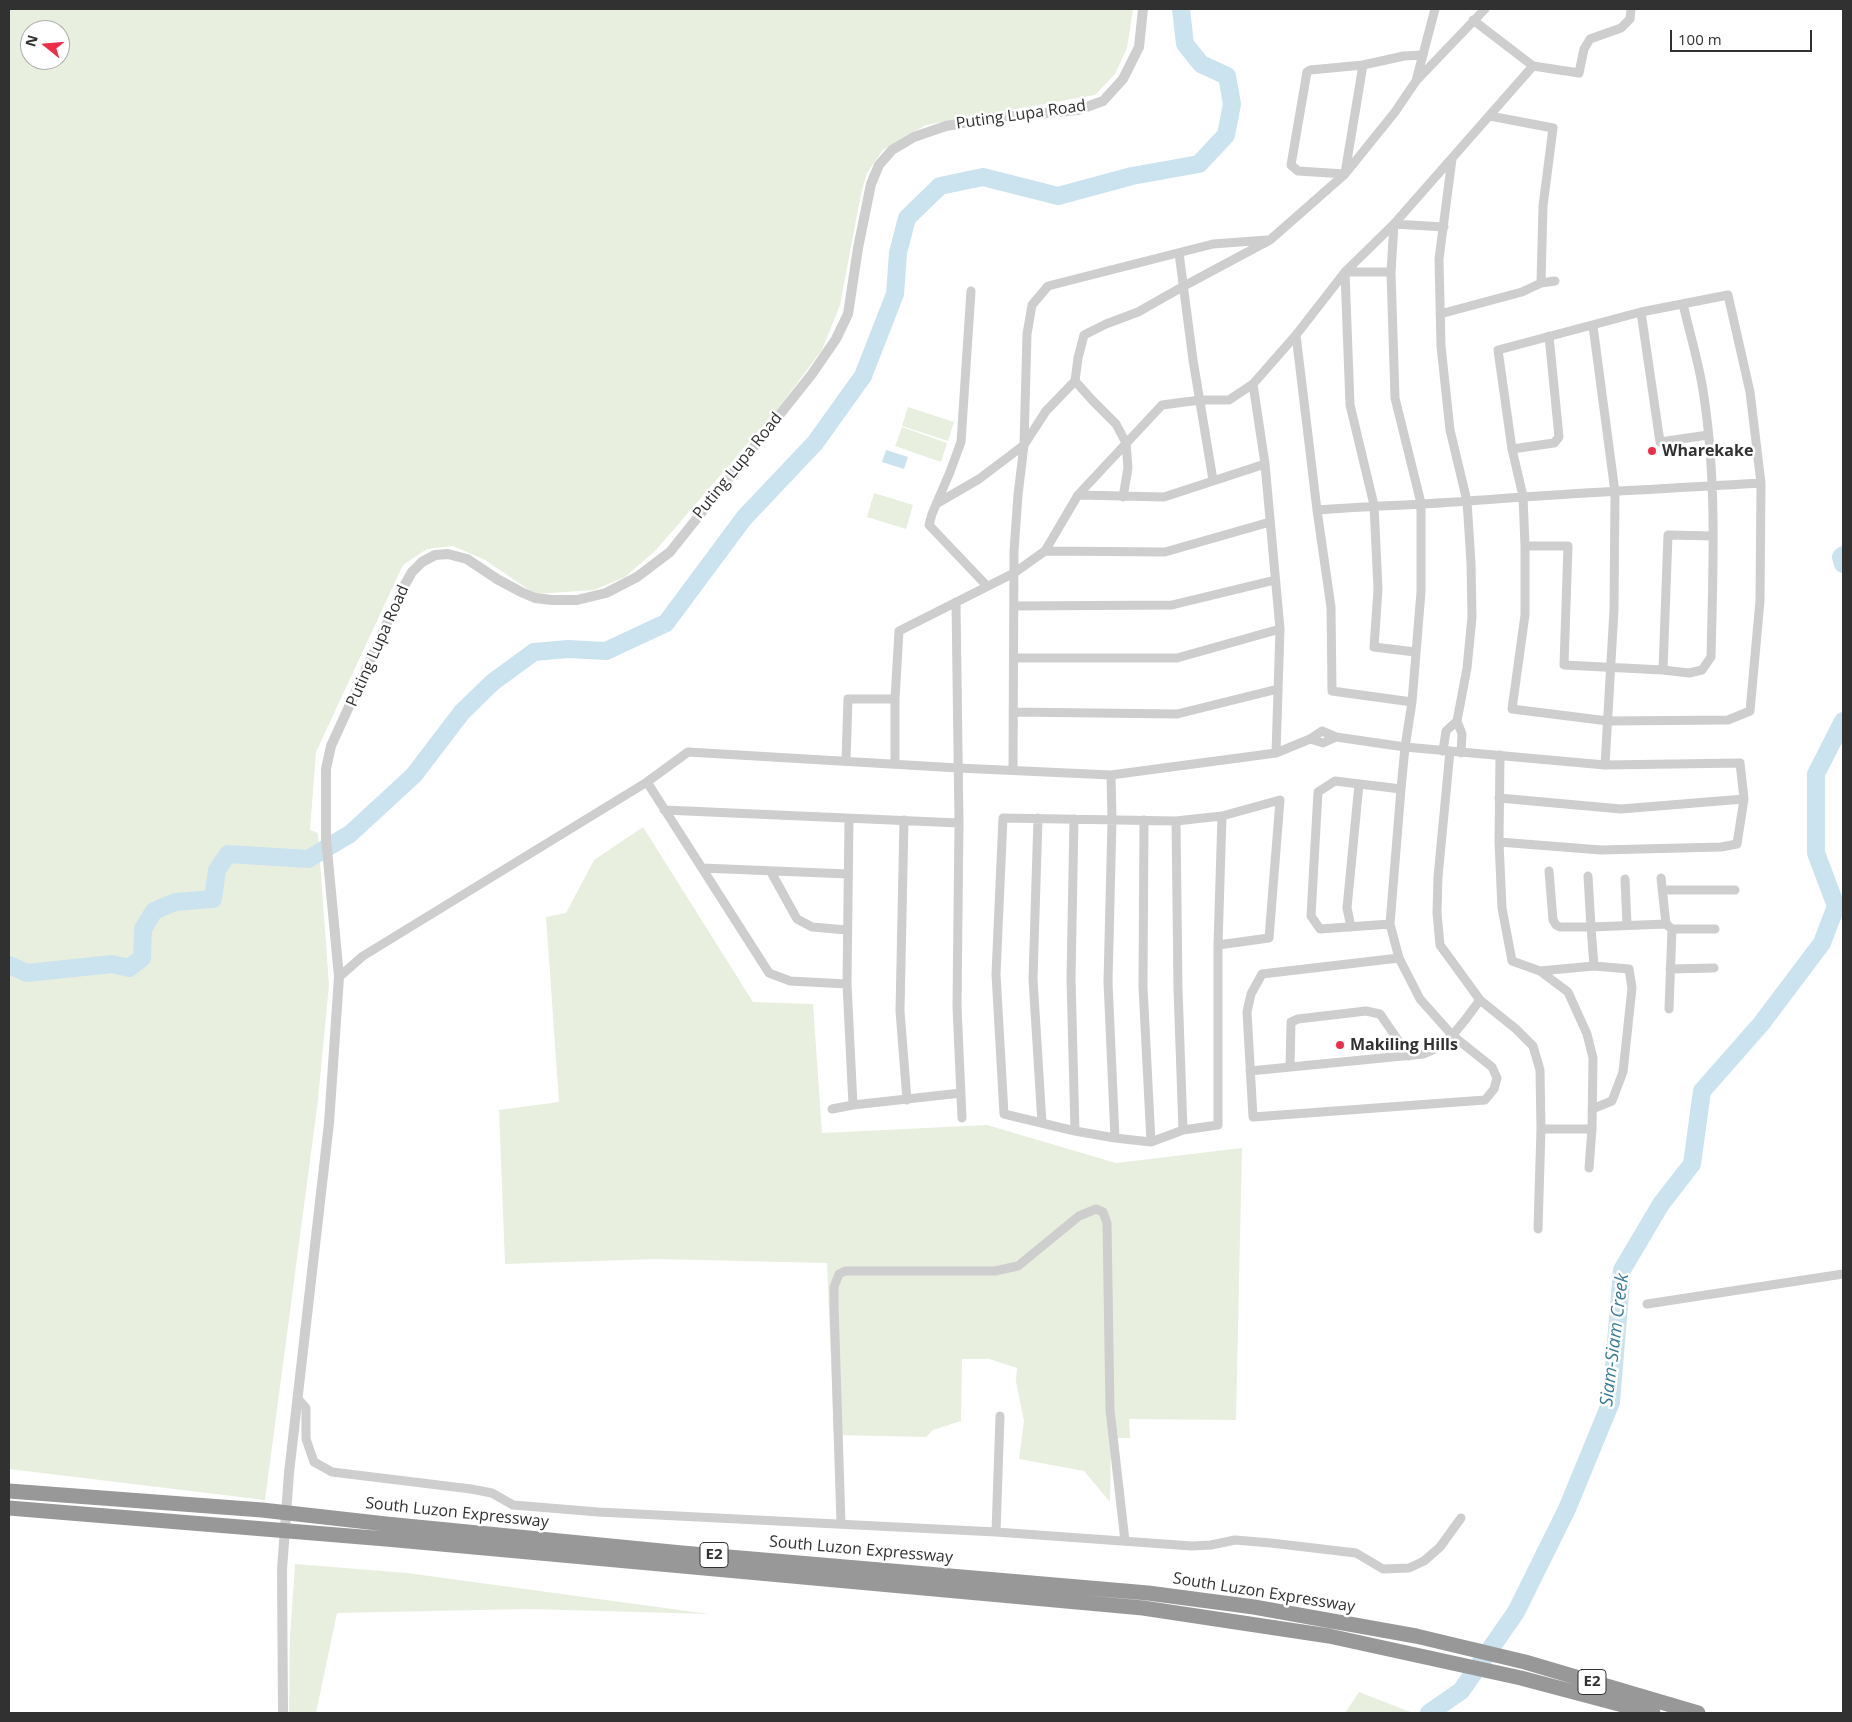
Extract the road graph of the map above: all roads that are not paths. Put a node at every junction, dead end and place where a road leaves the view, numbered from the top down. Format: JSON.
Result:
{"nodes":[{"id":1,"x":1143,"y":9,"type":"edge"},
{"id":2,"x":1435,"y":9,"type":"edge"},
{"id":3,"x":1485,"y":9,"type":"edge"},
{"id":4,"x":1631,"y":9,"type":"edge"},
{"id":5,"x":1473,"y":20,"type":"junction"},
{"id":6,"x":1423,"y":55,"type":"junction"},
{"id":7,"x":1363,"y":65,"type":"junction"},
{"id":8,"x":1533,"y":66,"type":"junction"},
{"id":9,"x":1416,"y":81,"type":"junction"},
{"id":10,"x":1490,"y":116,"type":"junction"},
{"id":11,"x":1452,"y":159,"type":"junction"},
{"id":12,"x":1345,"y":174,"type":"junction"},
{"id":13,"x":1394,"y":224,"type":"junction"},
{"id":14,"x":1444,"y":227,"type":"junction"},
{"id":15,"x":1270,"y":240,"type":"junction"},
{"id":16,"x":1179,"y":252,"type":"junction"},
{"id":17,"x":1345,"y":272,"type":"junction"},
{"id":18,"x":1391,"y":272,"type":"junction"},
{"id":19,"x":1555,"y":281,"type":"dead end"},
{"id":20,"x":1541,"y":283,"type":"junction"},
{"id":21,"x":1184,"y":286,"type":"junction"},
{"id":22,"x":971,"y":291,"type":"dead end"},
{"id":23,"x":1683,"y":304,"type":"junction"},
{"id":24,"x":1640,"y":312,"type":"junction"},
{"id":25,"x":1440,"y":314,"type":"junction"},
{"id":26,"x":1594,"y":326,"type":"junction"},
{"id":27,"x":1296,"y":335,"type":"junction"},
{"id":28,"x":1549,"y":336,"type":"junction"},
{"id":29,"x":1076,"y":381,"type":"junction"},
{"id":30,"x":1252,"y":384,"type":"junction"},
{"id":31,"x":1200,"y":400,"type":"junction"},
{"id":32,"x":1708,"y":436,"type":"junction"},
{"id":33,"x":1126,"y":443,"type":"junction"},
{"id":34,"x":1024,"y":445,"type":"junction"},
{"id":35,"x":1512,"y":449,"type":"junction"},
{"id":36,"x":1265,"y":464,"type":"junction"},
{"id":37,"x":1213,"y":480,"type":"junction"},
{"id":38,"x":1761,"y":483,"type":"junction"},
{"id":39,"x":1711,"y":486,"type":"junction"},
{"id":40,"x":1615,"y":492,"type":"junction"},
{"id":41,"x":1078,"y":495,"type":"junction"},
{"id":42,"x":1123,"y":496,"type":"junction"},
{"id":43,"x":1523,"y":496,"type":"junction"},
{"id":44,"x":1467,"y":501,"type":"junction"},
{"id":45,"x":1421,"y":503,"type":"junction"},
{"id":46,"x":936,"y":504,"type":"junction"},
{"id":47,"x":1374,"y":505,"type":"junction"},
{"id":48,"x":1317,"y":510,"type":"junction"},
{"id":49,"x":1270,"y":522,"type":"junction"},
{"id":50,"x":1713,"y":536,"type":"junction"},
{"id":51,"x":1525,"y":546,"type":"junction"},
{"id":52,"x":1044,"y":551,"type":"junction"},
{"id":53,"x":1014,"y":573,"type":"junction"},
{"id":54,"x":1276,"y":580,"type":"junction"},
{"id":55,"x":987,"y":586,"type":"junction"},
{"id":56,"x":956,"y":602,"type":"junction"},
{"id":57,"x":1014,"y":606,"type":"junction"},
{"id":58,"x":1280,"y":629,"type":"junction"},
{"id":59,"x":1415,"y":652,"type":"junction"},
{"id":60,"x":1014,"y":658,"type":"junction"},
{"id":61,"x":1610,"y":668,"type":"junction"},
{"id":62,"x":1662,"y":670,"type":"junction"},
{"id":63,"x":1278,"y":689,"type":"junction"},
{"id":64,"x":895,"y":700,"type":"junction"},
{"id":65,"x":1412,"y":702,"type":"junction"},
{"id":66,"x":1013,"y":712,"type":"junction"},
{"id":67,"x":1457,"y":721,"type":"junction"},
{"id":68,"x":1608,"y":721,"type":"junction"},
{"id":69,"x":1405,"y":747,"type":"junction"},
{"id":70,"x":1447,"y":751,"type":"junction"},
{"id":71,"x":1461,"y":752,"type":"junction"},
{"id":72,"x":1276,"y":753,"type":"junction"},
{"id":73,"x":1500,"y":755,"type":"junction"},
{"id":74,"x":846,"y":762,"type":"junction"},
{"id":75,"x":895,"y":764,"type":"junction"},
{"id":76,"x":1605,"y":765,"type":"junction"},
{"id":77,"x":958,"y":768,"type":"junction"},
{"id":78,"x":1013,"y":770,"type":"junction"},
{"id":79,"x":1111,"y":775,"type":"junction"},
{"id":80,"x":647,"y":782,"type":"junction"},
{"id":81,"x":1359,"y":784,"type":"junction"},
{"id":82,"x":1400,"y":789,"type":"junction"},
{"id":83,"x":1499,"y":798,"type":"junction"},
{"id":84,"x":1744,"y":799,"type":"junction"},
{"id":85,"x":664,"y":810,"type":"junction"},
{"id":86,"x":1222,"y":816,"type":"junction"},
{"id":87,"x":1038,"y":818,"type":"junction"},
{"id":88,"x":849,"y":819,"type":"junction"},
{"id":89,"x":1074,"y":819,"type":"junction"},
{"id":90,"x":904,"y":820,"type":"junction"},
{"id":91,"x":1112,"y":820,"type":"junction"},
{"id":92,"x":1144,"y":820,"type":"junction"},
{"id":93,"x":1176,"y":821,"type":"junction"},
{"id":94,"x":959,"y":823,"type":"junction"},
{"id":95,"x":1499,"y":842,"type":"junction"},
{"id":96,"x":702,"y":868,"type":"junction"},
{"id":97,"x":1549,"y":870,"type":"dead end"},
{"id":98,"x":771,"y":872,"type":"junction"},
{"id":99,"x":848,"y":874,"type":"junction"},
{"id":100,"x":1588,"y":876,"type":"dead end"},
{"id":101,"x":1661,"y":878,"type":"dead end"},
{"id":102,"x":1625,"y":879,"type":"dead end"},
{"id":103,"x":1662,"y":890,"type":"junction"},
{"id":104,"x":1735,"y":890,"type":"dead end"},
{"id":105,"x":1390,"y":924,"type":"junction"},
{"id":106,"x":1627,"y":925,"type":"junction"},
{"id":107,"x":1351,"y":926,"type":"junction"},
{"id":108,"x":1591,"y":927,"type":"junction"},
{"id":109,"x":1669,"y":927,"type":"junction"},
{"id":110,"x":1715,"y":929,"type":"dead end"},
{"id":111,"x":847,"y":930,"type":"junction"},
{"id":112,"x":1218,"y":945,"type":"junction"},
{"id":113,"x":1399,"y":958,"type":"junction"},
{"id":114,"x":1594,"y":966,"type":"junction"},
{"id":115,"x":1714,"y":968,"type":"dead end"},
{"id":116,"x":1670,"y":969,"type":"junction"},
{"id":117,"x":1540,"y":971,"type":"junction"},
{"id":118,"x":339,"y":977,"type":"junction"},
{"id":119,"x":847,"y":984,"type":"junction"},
{"id":120,"x":1480,"y":1000,"type":"junction"},
{"id":121,"x":1669,"y":1009,"type":"dead end"},
{"id":122,"x":1452,"y":1035,"type":"junction"},
{"id":123,"x":1409,"y":1056,"type":"junction"},
{"id":124,"x":1290,"y":1068,"type":"junction"},
{"id":125,"x":1250,"y":1071,"type":"junction"},
{"id":126,"x":961,"y":1093,"type":"junction"},
{"id":127,"x":907,"y":1100,"type":"junction"},
{"id":128,"x":853,"y":1105,"type":"junction"},
{"id":129,"x":832,"y":1109,"type":"dead end"},
{"id":130,"x":1592,"y":1109,"type":"junction"},
{"id":131,"x":962,"y":1118,"type":"dead end"},
{"id":132,"x":1042,"y":1123,"type":"junction"},
{"id":133,"x":1541,"y":1129,"type":"junction"},
{"id":134,"x":1592,"y":1129,"type":"junction"},
{"id":135,"x":1183,"y":1130,"type":"junction"},
{"id":136,"x":1075,"y":1131,"type":"junction"},
{"id":137,"x":1115,"y":1138,"type":"junction"},
{"id":138,"x":1150,"y":1142,"type":"junction"},
{"id":139,"x":1589,"y":1168,"type":"dead end"},
{"id":140,"x":1538,"y":1229,"type":"dead end"},
{"id":141,"x":1843,"y":1274,"type":"edge"},
{"id":142,"x":1647,"y":1304,"type":"dead end"},
{"id":143,"x":298,"y":1400,"type":"junction"},
{"id":144,"x":1000,"y":1416,"type":"dead end"},
{"id":145,"x":9,"y":1491,"type":"edge"},
{"id":146,"x":9,"y":1508,"type":"edge"},
{"id":147,"x":1461,"y":1518,"type":"dead end"},
{"id":148,"x":841,"y":1524,"type":"junction"},
{"id":149,"x":996,"y":1532,"type":"junction"},
{"id":150,"x":1125,"y":1541,"type":"junction"},
{"id":151,"x":283,"y":1713,"type":"edge"},
{"id":152,"x":1654,"y":1713,"type":"edge"},
{"id":153,"x":1698,"y":1713,"type":"edge"}],
"edges":[{"from":1,"to":118,"type":"street","name":"Puting Lupa Road"},
{"from":2,"to":6,"type":"street"},
{"from":3,"to":5,"type":"street"},
{"from":4,"to":8,"type":"street"},
{"from":5,"to":8,"type":"street"},
{"from":5,"to":9,"type":"street"},
{"from":6,"to":7,"type":"street"},
{"from":6,"to":9,"type":"street"},
{"from":7,"to":12,"type":"street"},
{"from":7,"to":12,"type":"street"},
{"from":8,"to":10,"type":"street"},
{"from":9,"to":12,"type":"street"},
{"from":10,"to":11,"type":"street"},
{"from":10,"to":20,"type":"street"},
{"from":11,"to":13,"type":"street"},
{"from":11,"to":14,"type":"street"},
{"from":12,"to":15,"type":"street"},
{"from":13,"to":14,"type":"street"},
{"from":13,"to":17,"type":"street"},
{"from":13,"to":18,"type":"street"},
{"from":14,"to":25,"type":"street"},
{"from":15,"to":16,"type":"street"},
{"from":15,"to":21,"type":"street"},
{"from":16,"to":21,"type":"street"},
{"from":16,"to":34,"type":"street"},
{"from":17,"to":18,"type":"street"},
{"from":17,"to":27,"type":"street"},
{"from":17,"to":47,"type":"street"},
{"from":18,"to":45,"type":"street"},
{"from":19,"to":20,"type":"street"},
{"from":20,"to":25,"type":"street"},
{"from":21,"to":29,"type":"street"},
{"from":21,"to":31,"type":"street"},
{"from":22,"to":46,"type":"street"},
{"from":23,"to":24,"type":"street"},
{"from":23,"to":32,"type":"street"},
{"from":23,"to":38,"type":"street"},
{"from":24,"to":26,"type":"street"},
{"from":24,"to":32,"type":"street"},
{"from":25,"to":44,"type":"street"},
{"from":26,"to":28,"type":"street"},
{"from":26,"to":40,"type":"street"},
{"from":27,"to":30,"type":"street"},
{"from":27,"to":48,"type":"street"},
{"from":28,"to":35,"type":"street"},
{"from":28,"to":35,"type":"street"},
{"from":29,"to":33,"type":"street"},
{"from":29,"to":34,"type":"street"},
{"from":30,"to":31,"type":"street"},
{"from":30,"to":36,"type":"street"},
{"from":31,"to":33,"type":"street"},
{"from":31,"to":37,"type":"street"},
{"from":32,"to":39,"type":"street"},
{"from":33,"to":41,"type":"street"},
{"from":33,"to":42,"type":"street"},
{"from":34,"to":46,"type":"street"},
{"from":34,"to":53,"type":"street"},
{"from":35,"to":43,"type":"street"},
{"from":36,"to":37,"type":"street"},
{"from":36,"to":49,"type":"street"},
{"from":37,"to":42,"type":"street"},
{"from":38,"to":39,"type":"street"},
{"from":38,"to":68,"type":"street"},
{"from":39,"to":40,"type":"street"},
{"from":39,"to":50,"type":"street"},
{"from":40,"to":43,"type":"street"},
{"from":40,"to":61,"type":"street"},
{"from":41,"to":42,"type":"street"},
{"from":41,"to":52,"type":"street"},
{"from":43,"to":44,"type":"street"},
{"from":43,"to":51,"type":"street"},
{"from":44,"to":45,"type":"street"},
{"from":44,"to":67,"type":"street"},
{"from":45,"to":47,"type":"street"},
{"from":45,"to":59,"type":"street"},
{"from":46,"to":55,"type":"street"},
{"from":47,"to":48,"type":"street"},
{"from":47,"to":59,"type":"street"},
{"from":48,"to":65,"type":"street"},
{"from":49,"to":52,"type":"street"},
{"from":49,"to":54,"type":"street"},
{"from":50,"to":62,"type":"street"},
{"from":50,"to":62,"type":"street"},
{"from":51,"to":61,"type":"street"},
{"from":51,"to":68,"type":"street"},
{"from":52,"to":53,"type":"street"},
{"from":53,"to":55,"type":"street"},
{"from":53,"to":57,"type":"street"},
{"from":54,"to":57,"type":"street"},
{"from":54,"to":58,"type":"street"},
{"from":55,"to":56,"type":"street"},
{"from":56,"to":64,"type":"street"},
{"from":56,"to":77,"type":"street"},
{"from":57,"to":60,"type":"street"},
{"from":58,"to":60,"type":"street"},
{"from":58,"to":63,"type":"street"},
{"from":59,"to":65,"type":"street"},
{"from":60,"to":66,"type":"street"},
{"from":61,"to":62,"type":"street"},
{"from":61,"to":68,"type":"street"},
{"from":63,"to":66,"type":"street"},
{"from":63,"to":72,"type":"street"},
{"from":64,"to":74,"type":"street"},
{"from":64,"to":75,"type":"street"},
{"from":65,"to":69,"type":"street"},
{"from":66,"to":78,"type":"street"},
{"from":67,"to":70,"type":"street"},
{"from":67,"to":71,"type":"street"},
{"from":68,"to":76,"type":"street"},
{"from":69,"to":70,"type":"street"},
{"from":69,"to":72,"type":"street"},
{"from":69,"to":82,"type":"street"},
{"from":70,"to":71,"type":"street"},
{"from":70,"to":120,"type":"street"},
{"from":71,"to":73,"type":"street"},
{"from":72,"to":79,"type":"street"},
{"from":73,"to":76,"type":"street"},
{"from":73,"to":83,"type":"street"},
{"from":74,"to":75,"type":"street"},
{"from":74,"to":80,"type":"street"},
{"from":75,"to":77,"type":"street"},
{"from":76,"to":84,"type":"street"},
{"from":77,"to":78,"type":"street"},
{"from":77,"to":94,"type":"street"},
{"from":78,"to":79,"type":"street"},
{"from":79,"to":91,"type":"street"},
{"from":80,"to":85,"type":"street"},
{"from":80,"to":118,"type":"street"},
{"from":81,"to":82,"type":"street"},
{"from":81,"to":107,"type":"street"},
{"from":81,"to":107,"type":"street"},
{"from":82,"to":105,"type":"street"},
{"from":83,"to":84,"type":"street"},
{"from":83,"to":95,"type":"street"},
{"from":84,"to":95,"type":"street"},
{"from":85,"to":88,"type":"street"},
{"from":85,"to":96,"type":"street"},
{"from":86,"to":93,"type":"street"},
{"from":86,"to":112,"type":"street"},
{"from":86,"to":112,"type":"street"},
{"from":87,"to":89,"type":"street"},
{"from":87,"to":132,"type":"street"},
{"from":87,"to":132,"type":"street"},
{"from":88,"to":90,"type":"street"},
{"from":88,"to":99,"type":"street"},
{"from":89,"to":91,"type":"street"},
{"from":89,"to":136,"type":"street"},
{"from":90,"to":94,"type":"street"},
{"from":90,"to":127,"type":"street"},
{"from":91,"to":92,"type":"street"},
{"from":91,"to":137,"type":"street"},
{"from":92,"to":93,"type":"street"},
{"from":92,"to":138,"type":"street"},
{"from":93,"to":135,"type":"street"},
{"from":94,"to":126,"type":"street"},
{"from":95,"to":117,"type":"street"},
{"from":96,"to":98,"type":"street"},
{"from":96,"to":119,"type":"street"},
{"from":97,"to":108,"type":"street"},
{"from":98,"to":99,"type":"street"},
{"from":98,"to":111,"type":"street"},
{"from":99,"to":111,"type":"street"},
{"from":100,"to":108,"type":"street"},
{"from":101,"to":103,"type":"street"},
{"from":102,"to":106,"type":"street"},
{"from":103,"to":104,"type":"street"},
{"from":103,"to":109,"type":"street"},
{"from":105,"to":107,"type":"street"},
{"from":105,"to":113,"type":"street"},
{"from":106,"to":108,"type":"street"},
{"from":106,"to":109,"type":"street"},
{"from":108,"to":114,"type":"street"},
{"from":109,"to":110,"type":"street"},
{"from":109,"to":116,"type":"street"},
{"from":111,"to":119,"type":"street"},
{"from":112,"to":135,"type":"street"},
{"from":113,"to":122,"type":"street"},
{"from":113,"to":125,"type":"street"},
{"from":114,"to":117,"type":"street"},
{"from":114,"to":130,"type":"street"},
{"from":115,"to":116,"type":"street"},
{"from":116,"to":121,"type":"street"},
{"from":117,"to":130,"type":"street"},
{"from":118,"to":143,"type":"street","name":"Puting Lupa Road"},
{"from":119,"to":128,"type":"street"},
{"from":120,"to":122,"type":"street"},
{"from":120,"to":133,"type":"street"},
{"from":122,"to":123,"type":"street"},
{"from":122,"to":125,"type":"street"},
{"from":123,"to":124,"type":"street"},
{"from":123,"to":124,"type":"street"},
{"from":124,"to":125,"type":"street"},
{"from":126,"to":127,"type":"street"},
{"from":126,"to":131,"type":"street"},
{"from":127,"to":128,"type":"street"},
{"from":128,"to":129,"type":"street"},
{"from":130,"to":134,"type":"street"},
{"from":132,"to":136,"type":"street"},
{"from":133,"to":134,"type":"street"},
{"from":133,"to":140,"type":"street"},
{"from":134,"to":139,"type":"street"},
{"from":135,"to":138,"type":"street"},
{"from":136,"to":137,"type":"street"},
{"from":137,"to":138,"type":"street"},
{"from":141,"to":142,"type":"street"},
{"from":143,"to":148,"type":"street"},
{"from":143,"to":151,"type":"street","name":"Puting Lupa Road"},
{"from":144,"to":149,"type":"street"},
{"from":145,"to":153,"type":"highway","name":"South Luzon Expressway","number":"E2"},
{"from":146,"to":152,"type":"highway","name":"South Luzon Expressway","number":"E2"},
{"from":147,"to":150,"type":"street"},
{"from":148,"to":149,"type":"street"},
{"from":148,"to":150,"type":"street"},
{"from":149,"to":150,"type":"street"}]}
